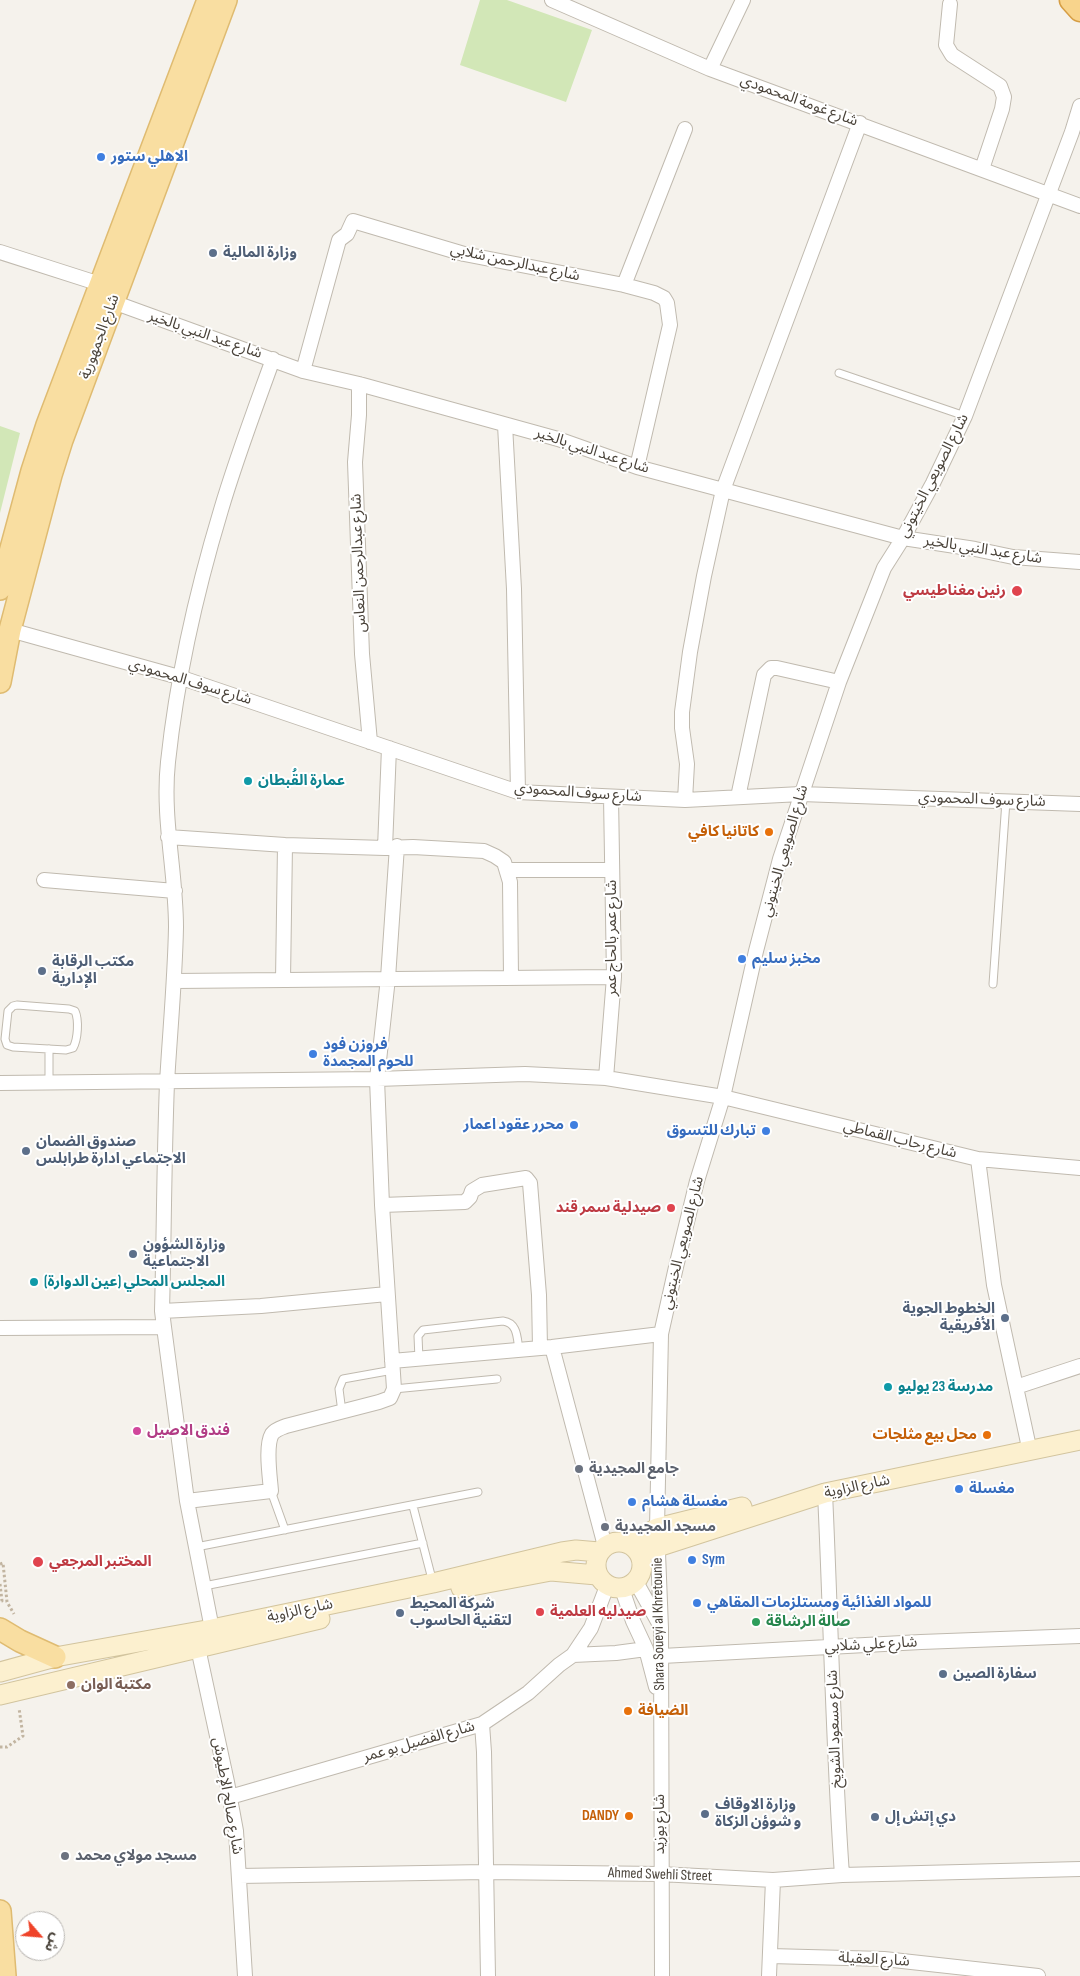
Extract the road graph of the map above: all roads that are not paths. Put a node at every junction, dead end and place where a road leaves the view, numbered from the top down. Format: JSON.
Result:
{"nodes":[{"id":1,"x":208,"y":0,"type":"edge"},
{"id":2,"x":226,"y":0,"type":"edge"},
{"id":3,"x":552,"y":0,"type":"edge"},
{"id":4,"x":743,"y":0,"type":"edge"},
{"id":5,"x":1072,"y":0,"type":"edge"},
{"id":6,"x":950,"y":4,"type":"dead end"},
{"id":7,"x":1080,"y":10,"type":"edge"},
{"id":8,"x":710,"y":69,"type":"junction"},
{"id":9,"x":1080,"y":106,"type":"edge"},
{"id":10,"x":860,"y":124,"type":"junction"},
{"id":11,"x":686,"y":129,"type":"dead end"},
{"id":12,"x":982,"y":169,"type":"junction"},
{"id":13,"x":1049,"y":193,"type":"junction"},
{"id":14,"x":1080,"y":206,"type":"edge"},
{"id":15,"x":0,"y":252,"type":"edge"},
{"id":16,"x":100,"y":284,"type":"junction"},
{"id":17,"x":624,"y":285,"type":"junction"},
{"id":18,"x":113,"y":302,"type":"junction"},
{"id":19,"x":273,"y":359,"type":"junction"},
{"id":20,"x":303,"y":370,"type":"junction"},
{"id":21,"x":839,"y":373,"type":"dead end"},
{"id":22,"x":359,"y":384,"type":"junction"},
{"id":23,"x":965,"y":416,"type":"junction"},
{"id":24,"x":506,"y":425,"type":"junction"},
{"id":25,"x":638,"y":468,"type":"junction"},
{"id":26,"x":723,"y":490,"type":"junction"},
{"id":27,"x":903,"y":538,"type":"junction"},
{"id":28,"x":1080,"y":562,"type":"edge"},
{"id":29,"x":0,"y":589,"type":"edge"},
{"id":30,"x":10,"y":630,"type":"junction"},
{"id":31,"x":179,"y":677,"type":"junction"},
{"id":32,"x":0,"y":682,"type":"edge"},
{"id":33,"x":839,"y":682,"type":"junction"},
{"id":34,"x":370,"y":742,"type":"junction"},
{"id":35,"x":389,"y":748,"type":"junction"},
{"id":36,"x":518,"y":792,"type":"junction"},
{"id":37,"x":801,"y":794,"type":"junction"},
{"id":38,"x":611,"y":797,"type":"junction"},
{"id":39,"x":738,"y":797,"type":"junction"},
{"id":40,"x":685,"y":800,"type":"junction"},
{"id":41,"x":1006,"y":801,"type":"junction"},
{"id":42,"x":1080,"y":804,"type":"edge"},
{"id":43,"x":168,"y":837,"type":"junction"},
{"id":44,"x":285,"y":845,"type":"junction"},
{"id":45,"x":391,"y":847,"type":"junction"},
{"id":46,"x":508,"y":870,"type":"junction"},
{"id":47,"x":612,"y":870,"type":"junction"},
{"id":48,"x":44,"y":880,"type":"dead end"},
{"id":49,"x":175,"y":891,"type":"junction"},
{"id":50,"x":511,"y":976,"type":"junction"},
{"id":51,"x":614,"y":977,"type":"junction"},
{"id":52,"x":388,"y":978,"type":"junction"},
{"id":53,"x":283,"y":980,"type":"junction"},
{"id":54,"x":175,"y":981,"type":"junction"},
{"id":55,"x":993,"y":984,"type":"dead end"},
{"id":56,"x":49,"y":1049,"type":"junction"},
{"id":57,"x":606,"y":1078,"type":"junction"},
{"id":58,"x":377,"y":1079,"type":"junction"},
{"id":59,"x":167,"y":1081,"type":"junction"},
{"id":60,"x":49,"y":1082,"type":"junction"},
{"id":61,"x":0,"y":1083,"type":"edge"},
{"id":62,"x":723,"y":1097,"type":"junction"},
{"id":63,"x":978,"y":1159,"type":"junction"},
{"id":64,"x":1080,"y":1168,"type":"edge"},
{"id":65,"x":382,"y":1205,"type":"junction"},
{"id":66,"x":387,"y":1294,"type":"junction"},
{"id":67,"x":162,"y":1311,"type":"junction"},
{"id":68,"x":164,"y":1327,"type":"junction"},
{"id":69,"x":0,"y":1328,"type":"edge"},
{"id":70,"x":661,"y":1334,"type":"junction"},
{"id":71,"x":546,"y":1348,"type":"junction"},
{"id":72,"x":519,"y":1350,"type":"junction"},
{"id":73,"x":419,"y":1359,"type":"junction"},
{"id":74,"x":392,"y":1366,"type":"junction"},
{"id":75,"x":1080,"y":1366,"type":"edge"},
{"id":76,"x":497,"y":1378,"type":"dead end"},
{"id":77,"x":1016,"y":1387,"type":"junction"},
{"id":78,"x":394,"y":1388,"type":"junction"},
{"id":79,"x":342,"y":1412,"type":"junction"},
{"id":80,"x":1080,"y":1440,"type":"edge"},
{"id":81,"x":1030,"y":1452,"type":"junction"},
{"id":82,"x":271,"y":1491,"type":"junction"},
{"id":83,"x":478,"y":1492,"type":"dead end"},
{"id":84,"x":825,"y":1493,"type":"junction"},
{"id":85,"x":187,"y":1501,"type":"junction"},
{"id":86,"x":413,"y":1506,"type":"junction"},
{"id":87,"x":285,"y":1530,"type":"junction"},
{"id":88,"x":658,"y":1537,"type":"junction"},
{"id":89,"x":423,"y":1542,"type":"junction"},
{"id":90,"x":196,"y":1547,"type":"junction"},
{"id":91,"x":634,"y":1548,"type":"junction"},
{"id":92,"x":602,"y":1549,"type":"junction"},
{"id":93,"x":433,"y":1583,"type":"junction"},
{"id":94,"x":616,"y":1583,"type":"junction"},
{"id":95,"x":204,"y":1586,"type":"junction"},
{"id":96,"x":9,"y":1624,"type":"edge"},
{"id":97,"x":661,"y":1628,"type":"junction"},
{"id":98,"x":212,"y":1629,"type":"junction"},
{"id":99,"x":1080,"y":1636,"type":"edge"},
{"id":100,"x":832,"y":1647,"type":"junction"},
{"id":101,"x":198,"y":1648,"type":"junction"},
{"id":102,"x":646,"y":1649,"type":"junction"},
{"id":103,"x":573,"y":1655,"type":"junction"},
{"id":104,"x":662,"y":1656,"type":"junction"},
{"id":105,"x":55,"y":1658,"type":"junction"},
{"id":106,"x":0,"y":1672,"type":"edge"},
{"id":107,"x":0,"y":1695,"type":"edge"},
{"id":108,"x":660,"y":1702,"type":"junction"},
{"id":109,"x":482,"y":1724,"type":"junction"},
{"id":110,"x":230,"y":1797,"type":"junction"},
{"id":111,"x":1080,"y":1869,"type":"edge"},
{"id":112,"x":486,"y":1872,"type":"junction"},
{"id":113,"x":660,"y":1874,"type":"junction"},
{"id":114,"x":842,"y":1875,"type":"junction"},
{"id":115,"x":239,"y":1876,"type":"junction"},
{"id":116,"x":772,"y":1880,"type":"junction"},
{"id":117,"x":0,"y":1911,"type":"edge"},
{"id":118,"x":770,"y":1956,"type":"junction"},
{"id":119,"x":5,"y":1976,"type":"edge"},
{"id":120,"x":245,"y":1976,"type":"edge"},
{"id":121,"x":488,"y":1976,"type":"edge"},
{"id":122,"x":662,"y":1976,"type":"edge"},
{"id":123,"x":769,"y":1976,"type":"edge"},
{"id":124,"x":1038,"y":1976,"type":"edge"}],
"edges":[{"from":1,"to":16,"type":"main road","name":"شارع الجمهورية"},
{"from":2,"to":18,"type":"main road","name":"شارع الجمهورية"},
{"from":3,"to":8,"type":"street","name":"شارع غومة المحمودي"},
{"from":4,"to":8,"type":"street"},
{"from":5,"to":7,"type":"highway"},
{"from":6,"to":12,"type":"street"},
{"from":8,"to":10,"type":"street","name":"شارع غومة المحمودي"},
{"from":9,"to":13,"type":"street","name":"شارع الصويعي الخيتوني"},
{"from":10,"to":12,"type":"street","name":"شارع غومة المحمودي"},
{"from":10,"to":26,"type":"street"},
{"from":11,"to":17,"type":"street"},
{"from":12,"to":13,"type":"street","name":"شارع غومة المحمودي"},
{"from":13,"to":14,"type":"street","name":"شارع غومة المحمودي"},
{"from":13,"to":23,"type":"street","name":"شارع الصويعي الخيتوني"},
{"from":15,"to":16,"type":"street"},
{"from":16,"to":29,"type":"main road","name":"شارع الجمهورية"},
{"from":17,"to":20,"type":"street","name":"شارع عبدالرحمن شلابي"},
{"from":17,"to":25,"type":"street","name":"شارع عبدالرحمن شلابي"},
{"from":18,"to":19,"type":"street","name":"شارع عبد النبي بالخير"},
{"from":18,"to":30,"type":"main road","name":"شارع الجمهورية"},
{"from":19,"to":20,"type":"street","name":"شارع عبد النبي بالخير"},
{"from":19,"to":31,"type":"street"},
{"from":20,"to":22,"type":"street","name":"شارع عبد النبي بالخير"},
{"from":21,"to":23,"type":"lane"},
{"from":22,"to":24,"type":"street","name":"شارع عبد النبي بالخير"},
{"from":22,"to":34,"type":"street","name":"شارع عبدالرحمن النعاس"},
{"from":23,"to":27,"type":"street","name":"شارع الصويعي الخيتوني"},
{"from":24,"to":25,"type":"street","name":"شارع عبد النبي بالخير"},
{"from":24,"to":36,"type":"street"},
{"from":25,"to":26,"type":"street","name":"شارع عبد النبي بالخير"},
{"from":26,"to":27,"type":"street","name":"شارع عبد النبي بالخير"},
{"from":26,"to":40,"type":"street"},
{"from":27,"to":28,"type":"street","name":"شارع عبد النبي بالخير"},
{"from":27,"to":33,"type":"street","name":"شارع الصويعي الخيتوني"},
{"from":30,"to":31,"type":"street","name":"شارع سوف المحمودي"},
{"from":30,"to":32,"type":"main road","name":"شارع الجمهورية"},
{"from":31,"to":34,"type":"street","name":"شارع سوف المحمودي"},
{"from":31,"to":43,"type":"street"},
{"from":33,"to":37,"type":"street","name":"شارع الصويعي الخيتوني"},
{"from":33,"to":39,"type":"street"},
{"from":34,"to":35,"type":"street","name":"شارع سوف المحمودي"},
{"from":35,"to":36,"type":"street","name":"شارع سوف المحمودي"},
{"from":35,"to":45,"type":"street"},
{"from":36,"to":38,"type":"street","name":"شارع سوف المحمودي"},
{"from":37,"to":39,"type":"street","name":"شارع سوف المحمودي"},
{"from":37,"to":41,"type":"street","name":"شارع سوف المحمودي"},
{"from":37,"to":62,"type":"street","name":"شارع الصويعي الخيتوني"},
{"from":38,"to":40,"type":"street","name":"شارع سوف المحمودي"},
{"from":38,"to":47,"type":"street","name":"شارع عمر بالحاج عمر"},
{"from":39,"to":40,"type":"street","name":"شارع سوف المحمودي"},
{"from":41,"to":42,"type":"street","name":"شارع سوف المحمودي"},
{"from":41,"to":55,"type":"lane"},
{"from":43,"to":44,"type":"street"},
{"from":43,"to":49,"type":"street"},
{"from":44,"to":45,"type":"street"},
{"from":44,"to":53,"type":"street"},
{"from":45,"to":46,"type":"street"},
{"from":45,"to":52,"type":"street"},
{"from":46,"to":47,"type":"street"},
{"from":46,"to":50,"type":"street"},
{"from":47,"to":51,"type":"street","name":"شارع عمر بالحاج عمر"},
{"from":48,"to":49,"type":"street"},
{"from":49,"to":54,"type":"street"},
{"from":50,"to":51,"type":"street"},
{"from":50,"to":52,"type":"street"},
{"from":51,"to":57,"type":"street","name":"شارع عمر بالحاج عمر"},
{"from":52,"to":53,"type":"street"},
{"from":52,"to":58,"type":"street"},
{"from":53,"to":54,"type":"street"},
{"from":54,"to":59,"type":"street"},
{"from":56,"to":56,"type":"lane"},
{"from":56,"to":60,"type":"lane"},
{"from":57,"to":58,"type":"street","name":"شارع رحاب القماطي"},
{"from":57,"to":62,"type":"street","name":"شارع رحاب القماطي"},
{"from":58,"to":59,"type":"street","name":"شارع رحاب القماطي"},
{"from":58,"to":65,"type":"street"},
{"from":59,"to":60,"type":"street","name":"شارع رحاب القماطي"},
{"from":59,"to":67,"type":"street"},
{"from":60,"to":61,"type":"street","name":"شارع رحاب القماطي"},
{"from":62,"to":63,"type":"street","name":"شارع رحاب القماطي"},
{"from":62,"to":70,"type":"street","name":"شارع الصويعي الخيتوني"},
{"from":63,"to":64,"type":"street","name":"شارع رحاب القماطي"},
{"from":63,"to":77,"type":"street"},
{"from":65,"to":66,"type":"street"},
{"from":65,"to":71,"type":"street"},
{"from":66,"to":67,"type":"street"},
{"from":66,"to":74,"type":"street"},
{"from":67,"to":68,"type":"street"},
{"from":68,"to":69,"type":"street"},
{"from":68,"to":85,"type":"street"},
{"from":70,"to":71,"type":"street"},
{"from":70,"to":88,"type":"street","name":"شارع الصويعي الخيتوني"},
{"from":71,"to":72,"type":"street"},
{"from":71,"to":92,"type":"street"},
{"from":72,"to":73,"type":"street"},
{"from":72,"to":73,"type":"lane"},
{"from":73,"to":74,"type":"street"},
{"from":74,"to":78,"type":"street"},
{"from":74,"to":79,"type":"lane"},
{"from":75,"to":77,"type":"street"},
{"from":76,"to":78,"type":"lane"},
{"from":77,"to":81,"type":"street"},
{"from":78,"to":79,"type":"street"},
{"from":79,"to":82,"type":"street"},
{"from":80,"to":81,"type":"main road","name":"شارع الزاوية"},
{"from":81,"to":84,"type":"main road","name":"شارع الزاوية"},
{"from":82,"to":85,"type":"street"},
{"from":82,"to":87,"type":"lane"},
{"from":83,"to":86,"type":"lane"},
{"from":84,"to":88,"type":"main road","name":"شارع الزاوية"},
{"from":84,"to":100,"type":"street","name":"شارع مسعود الشويخ"},
{"from":85,"to":90,"type":"street"},
{"from":86,"to":87,"type":"lane"},
{"from":86,"to":89,"type":"lane"},
{"from":87,"to":90,"type":"lane"},
{"from":88,"to":91,"type":"main road"},
{"from":88,"to":97,"type":"street","name":"Shara Soueyi al Khretounie"},
{"from":89,"to":93,"type":"lane"},
{"from":89,"to":95,"type":"lane"},
{"from":90,"to":95,"type":"street"},
{"from":91,"to":92,"type":"main road"},
{"from":91,"to":94,"type":"main road"},
{"from":92,"to":93,"type":"main road","name":"شارع الزاوية"},
{"from":92,"to":94,"type":"main road"},
{"from":93,"to":98,"type":"main road","name":"شارع الزاوية"},
{"from":94,"to":97,"type":"street"},
{"from":94,"to":101,"type":"main road","name":"شارع الزاوية"},
{"from":94,"to":102,"type":"street"},
{"from":94,"to":103,"type":"street","name":"شارع الفضيل بو عمر"},
{"from":95,"to":98,"type":"street"},
{"from":96,"to":105,"type":"main road"},
{"from":97,"to":104,"type":"street","name":"Shara Soueyi al Khretounie"},
{"from":98,"to":105,"type":"main road","name":"شارع الزاوية"},
{"from":99,"to":100,"type":"street","name":"شارع علي شلابي"},
{"from":100,"to":104,"type":"street","name":"شارع علي شلابي"},
{"from":100,"to":114,"type":"street","name":"شارع مسعود الشويخ"},
{"from":101,"to":107,"type":"main road","name":"شارع الزاوية"},
{"from":101,"to":110,"type":"street","name":"شارع صالح الإطيوش"},
{"from":102,"to":103,"type":"street"},
{"from":102,"to":108,"type":"street"},
{"from":103,"to":109,"type":"street","name":"شارع الفضيل بو عمر"},
{"from":104,"to":108,"type":"street","name":"Shara Soueyi al Khretounie"},
{"from":105,"to":106,"type":"main road","name":"شارع الزاوية"},
{"from":108,"to":113,"type":"street","name":"شارع بوزيد"},
{"from":109,"to":110,"type":"street","name":"شارع الفضيل بو عمر"},
{"from":109,"to":112,"type":"street"},
{"from":110,"to":115,"type":"street","name":"شارع صالح الإطيوش"},
{"from":111,"to":114,"type":"street","name":"Ahmed Swehli Street"},
{"from":112,"to":113,"type":"street","name":"Ahmed Swehli Street"},
{"from":112,"to":115,"type":"street","name":"Ahmed Swehli Street"},
{"from":112,"to":121,"type":"street"},
{"from":113,"to":116,"type":"street","name":"Ahmed Swehli Street"},
{"from":113,"to":122,"type":"street","name":"شارع بوزيد"},
{"from":114,"to":116,"type":"street","name":"Ahmed Swehli Street"},
{"from":115,"to":120,"type":"street","name":"شارع صالح الإطيوش"},
{"from":116,"to":118,"type":"street"},
{"from":117,"to":119,"type":"main road"},
{"from":118,"to":123,"type":"street"},
{"from":118,"to":124,"type":"street","name":"شارع العقيلة"}]}
